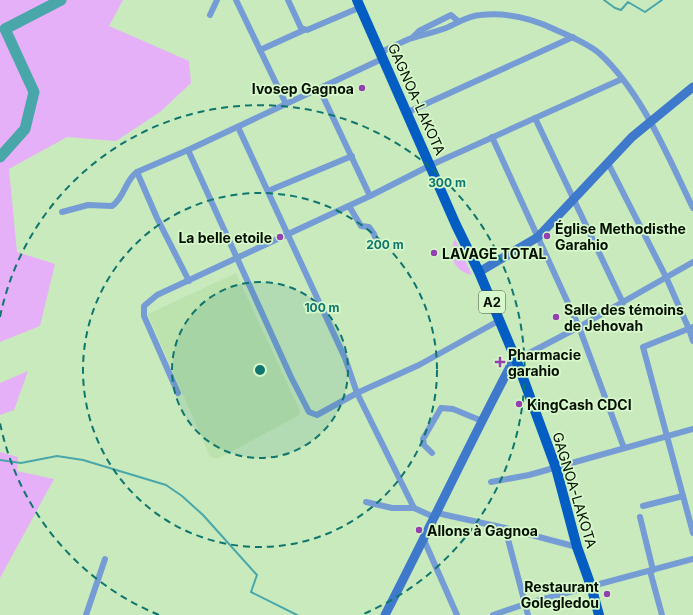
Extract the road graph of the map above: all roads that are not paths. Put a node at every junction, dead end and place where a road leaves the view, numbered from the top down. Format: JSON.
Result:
{"nodes":[{"id":1,"x":217,"y":0,"type":"edge"},
{"id":2,"x":236,"y":0,"type":"edge"},
{"id":3,"x":288,"y":0,"type":"edge"},
{"id":4,"x":359,"y":4,"type":"edge"},
{"id":5,"x":210,"y":15,"type":"dead end"},
{"id":6,"x":458,"y":21,"type":"junction"},
{"id":7,"x":304,"y":30,"type":"junction"},
{"id":8,"x":412,"y":38,"type":"junction"},
{"id":9,"x":573,"y":38,"type":"junction"},
{"id":10,"x":260,"y":50,"type":"junction"},
{"id":11,"x":382,"y":55,"type":"junction"},
{"id":12,"x":622,"y":79,"type":"junction"},
{"id":13,"x":693,"y":87,"type":"edge"},
{"id":14,"x":319,"y":88,"type":"junction"},
{"id":15,"x":286,"y":104,"type":"junction"},
{"id":16,"x":408,"y":112,"type":"junction"},
{"id":17,"x":535,"y":118,"type":"junction"},
{"id":18,"x":650,"y":122,"type":"junction"},
{"id":19,"x":238,"y":127,"type":"junction"},
{"id":20,"x":492,"y":137,"type":"junction"},
{"id":21,"x":188,"y":150,"type":"junction"},
{"id":22,"x":352,"y":156,"type":"junction"},
{"id":23,"x":608,"y":163,"type":"junction"},
{"id":24,"x":431,"y":165,"type":"junction"},
{"id":25,"x":137,"y":172,"type":"junction"},
{"id":26,"x":268,"y":191,"type":"junction"},
{"id":27,"x":370,"y":196,"type":"junction"},
{"id":28,"x":573,"y":201,"type":"junction"},
{"id":29,"x":349,"y":206,"type":"junction"},
{"id":30,"x":693,"y":208,"type":"edge"},
{"id":31,"x":62,"y":212,"type":"dead end"},
{"id":32,"x":288,"y":235,"type":"junction"},
{"id":33,"x":538,"y":237,"type":"junction"},
{"id":34,"x":376,"y":240,"type":"dead end"},
{"id":35,"x":238,"y":258,"type":"junction"},
{"id":36,"x":693,"y":262,"type":"edge"},
{"id":37,"x":479,"y":272,"type":"junction"},
{"id":38,"x":666,"y":277,"type":"junction"},
{"id":39,"x":189,"y":281,"type":"junction"},
{"id":40,"x":623,"y":303,"type":"junction"},
{"id":41,"x":500,"y":320,"type":"junction"},
{"id":42,"x":579,"y":327,"type":"junction"},
{"id":43,"x":691,"y":328,"type":"edge"},
{"id":44,"x":693,"y":341,"type":"edge"},
{"id":45,"x":516,"y":360,"type":"junction"},
{"id":46,"x":178,"y":393,"type":"dead end"},
{"id":47,"x":357,"y":393,"type":"junction"},
{"id":48,"x":482,"y":421,"type":"junction"},
{"id":49,"x":693,"y":429,"type":"edge"},
{"id":50,"x":668,"y":436,"type":"junction"},
{"id":51,"x":624,"y":448,"type":"junction"},
{"id":52,"x":432,"y":452,"type":"dead end"},
{"id":53,"x":556,"y":468,"type":"junction"},
{"id":54,"x":491,"y":482,"type":"dead end"},
{"id":55,"x":683,"y":496,"type":"junction"},
{"id":56,"x":366,"y":502,"type":"dead end"},
{"id":57,"x":643,"y":506,"type":"dead end"},
{"id":58,"x":414,"y":508,"type":"junction"},
{"id":59,"x":436,"y":515,"type":"junction"},
{"id":60,"x":640,"y":517,"type":"dead end"},
{"id":61,"x":505,"y":528,"type":"junction"},
{"id":62,"x":693,"y":533,"type":"edge"},
{"id":63,"x":424,"y":540,"type":"junction"},
{"id":64,"x":577,"y":547,"type":"junction"},
{"id":65,"x":105,"y":559,"type":"dead end"},
{"id":66,"x":693,"y":559,"type":"edge"},
{"id":67,"x":651,"y":570,"type":"junction"},
{"id":68,"x":592,"y":586,"type":"junction"},
{"id":69,"x":525,"y":604,"type":"junction"},
{"id":70,"x":86,"y":615,"type":"edge"},
{"id":71,"x":385,"y":615,"type":"edge"},
{"id":72,"x":457,"y":615,"type":"edge"},
{"id":73,"x":492,"y":615,"type":"edge"},
{"id":74,"x":528,"y":615,"type":"edge"},
{"id":75,"x":599,"y":615,"type":"edge"},
{"id":76,"x":662,"y":615,"type":"edge"}],
"edges":[{"from":1,"to":5,"type":"street"},
{"from":2,"to":10,"type":"street"},
{"from":3,"to":7,"type":"street"},
{"from":4,"to":7,"type":"street"},
{"from":4,"to":11,"type":"main road","name":"GAGNOA-LAKOTA","number":"A2"},
{"from":6,"to":8,"type":"street"},
{"from":6,"to":8,"type":"street"},
{"from":6,"to":9,"type":"street"},
{"from":7,"to":10,"type":"street"},
{"from":8,"to":11,"type":"street"},
{"from":9,"to":12,"type":"street"},
{"from":9,"to":16,"type":"street"},
{"from":10,"to":15,"type":"street"},
{"from":11,"to":14,"type":"street"},
{"from":11,"to":16,"type":"main road","name":"GAGNOA-LAKOTA","number":"A2"},
{"from":12,"to":17,"type":"street"},
{"from":12,"to":18,"type":"street"},
{"from":13,"to":18,"type":"street"},
{"from":14,"to":15,"type":"street"},
{"from":14,"to":22,"type":"street"},
{"from":15,"to":19,"type":"street"},
{"from":16,"to":24,"type":"main road","name":"GAGNOA-LAKOTA","number":"A2"},
{"from":17,"to":20,"type":"street"},
{"from":17,"to":28,"type":"street"},
{"from":18,"to":23,"type":"street"},
{"from":18,"to":30,"type":"street"},
{"from":19,"to":21,"type":"street"},
{"from":19,"to":26,"type":"street"},
{"from":20,"to":24,"type":"street"},
{"from":20,"to":33,"type":"street"},
{"from":21,"to":25,"type":"street"},
{"from":21,"to":35,"type":"street"},
{"from":22,"to":26,"type":"street"},
{"from":22,"to":27,"type":"street"},
{"from":23,"to":28,"type":"street"},
{"from":23,"to":38,"type":"street"},
{"from":24,"to":27,"type":"street"},
{"from":24,"to":37,"type":"main road","name":"GAGNOA-LAKOTA","number":"A2"},
{"from":25,"to":31,"type":"street"},
{"from":25,"to":39,"type":"street"},
{"from":26,"to":32,"type":"street"},
{"from":27,"to":29,"type":"street"},
{"from":28,"to":33,"type":"street"},
{"from":28,"to":40,"type":"street"},
{"from":29,"to":32,"type":"street"},
{"from":29,"to":34,"type":"street"},
{"from":32,"to":35,"type":"street"},
{"from":32,"to":47,"type":"street"},
{"from":33,"to":37,"type":"street"},
{"from":33,"to":42,"type":"street"},
{"from":35,"to":39,"type":"street"},
{"from":35,"to":47,"type":"street"},
{"from":36,"to":38,"type":"street"},
{"from":37,"to":41,"type":"main road","name":"GAGNOA-LAKOTA","number":"A2"},
{"from":38,"to":40,"type":"street"},
{"from":38,"to":43,"type":"street"},
{"from":39,"to":46,"type":"street"},
{"from":40,"to":42,"type":"street"},
{"from":41,"to":45,"type":"main road","name":"GAGNOA-LAKOTA","number":"A2"},
{"from":41,"to":47,"type":"street"},
{"from":42,"to":45,"type":"street"},
{"from":42,"to":51,"type":"street"},
{"from":43,"to":44,"type":"street"},
{"from":43,"to":50,"type":"street"},
{"from":45,"to":48,"type":"street"},
{"from":45,"to":53,"type":"main road","name":"GAGNOA-LAKOTA","number":"A2"},
{"from":47,"to":58,"type":"street"},
{"from":48,"to":52,"type":"street"},
{"from":48,"to":59,"type":"street"},
{"from":49,"to":50,"type":"street"},
{"from":50,"to":51,"type":"street"},
{"from":50,"to":55,"type":"street"},
{"from":51,"to":53,"type":"street"},
{"from":53,"to":54,"type":"street"},
{"from":53,"to":64,"type":"main road","name":"GAGNOA-LAKOTA","number":"A2"},
{"from":55,"to":57,"type":"street"},
{"from":55,"to":62,"type":"street"},
{"from":56,"to":58,"type":"street"},
{"from":58,"to":59,"type":"street"},
{"from":59,"to":61,"type":"street"},
{"from":59,"to":63,"type":"street"},
{"from":60,"to":67,"type":"street"},
{"from":61,"to":64,"type":"street"},
{"from":61,"to":69,"type":"street"},
{"from":63,"to":71,"type":"street"},
{"from":63,"to":72,"type":"street"},
{"from":64,"to":68,"type":"main road","name":"GAGNOA-LAKOTA","number":"A2"},
{"from":65,"to":70,"type":"street"},
{"from":66,"to":67,"type":"street"},
{"from":67,"to":68,"type":"street"},
{"from":67,"to":76,"type":"street"},
{"from":68,"to":69,"type":"street"},
{"from":68,"to":75,"type":"main road","name":"GAGNOA-LAKOTA","number":"A2"},
{"from":69,"to":73,"type":"street"},
{"from":69,"to":74,"type":"street"}]}
